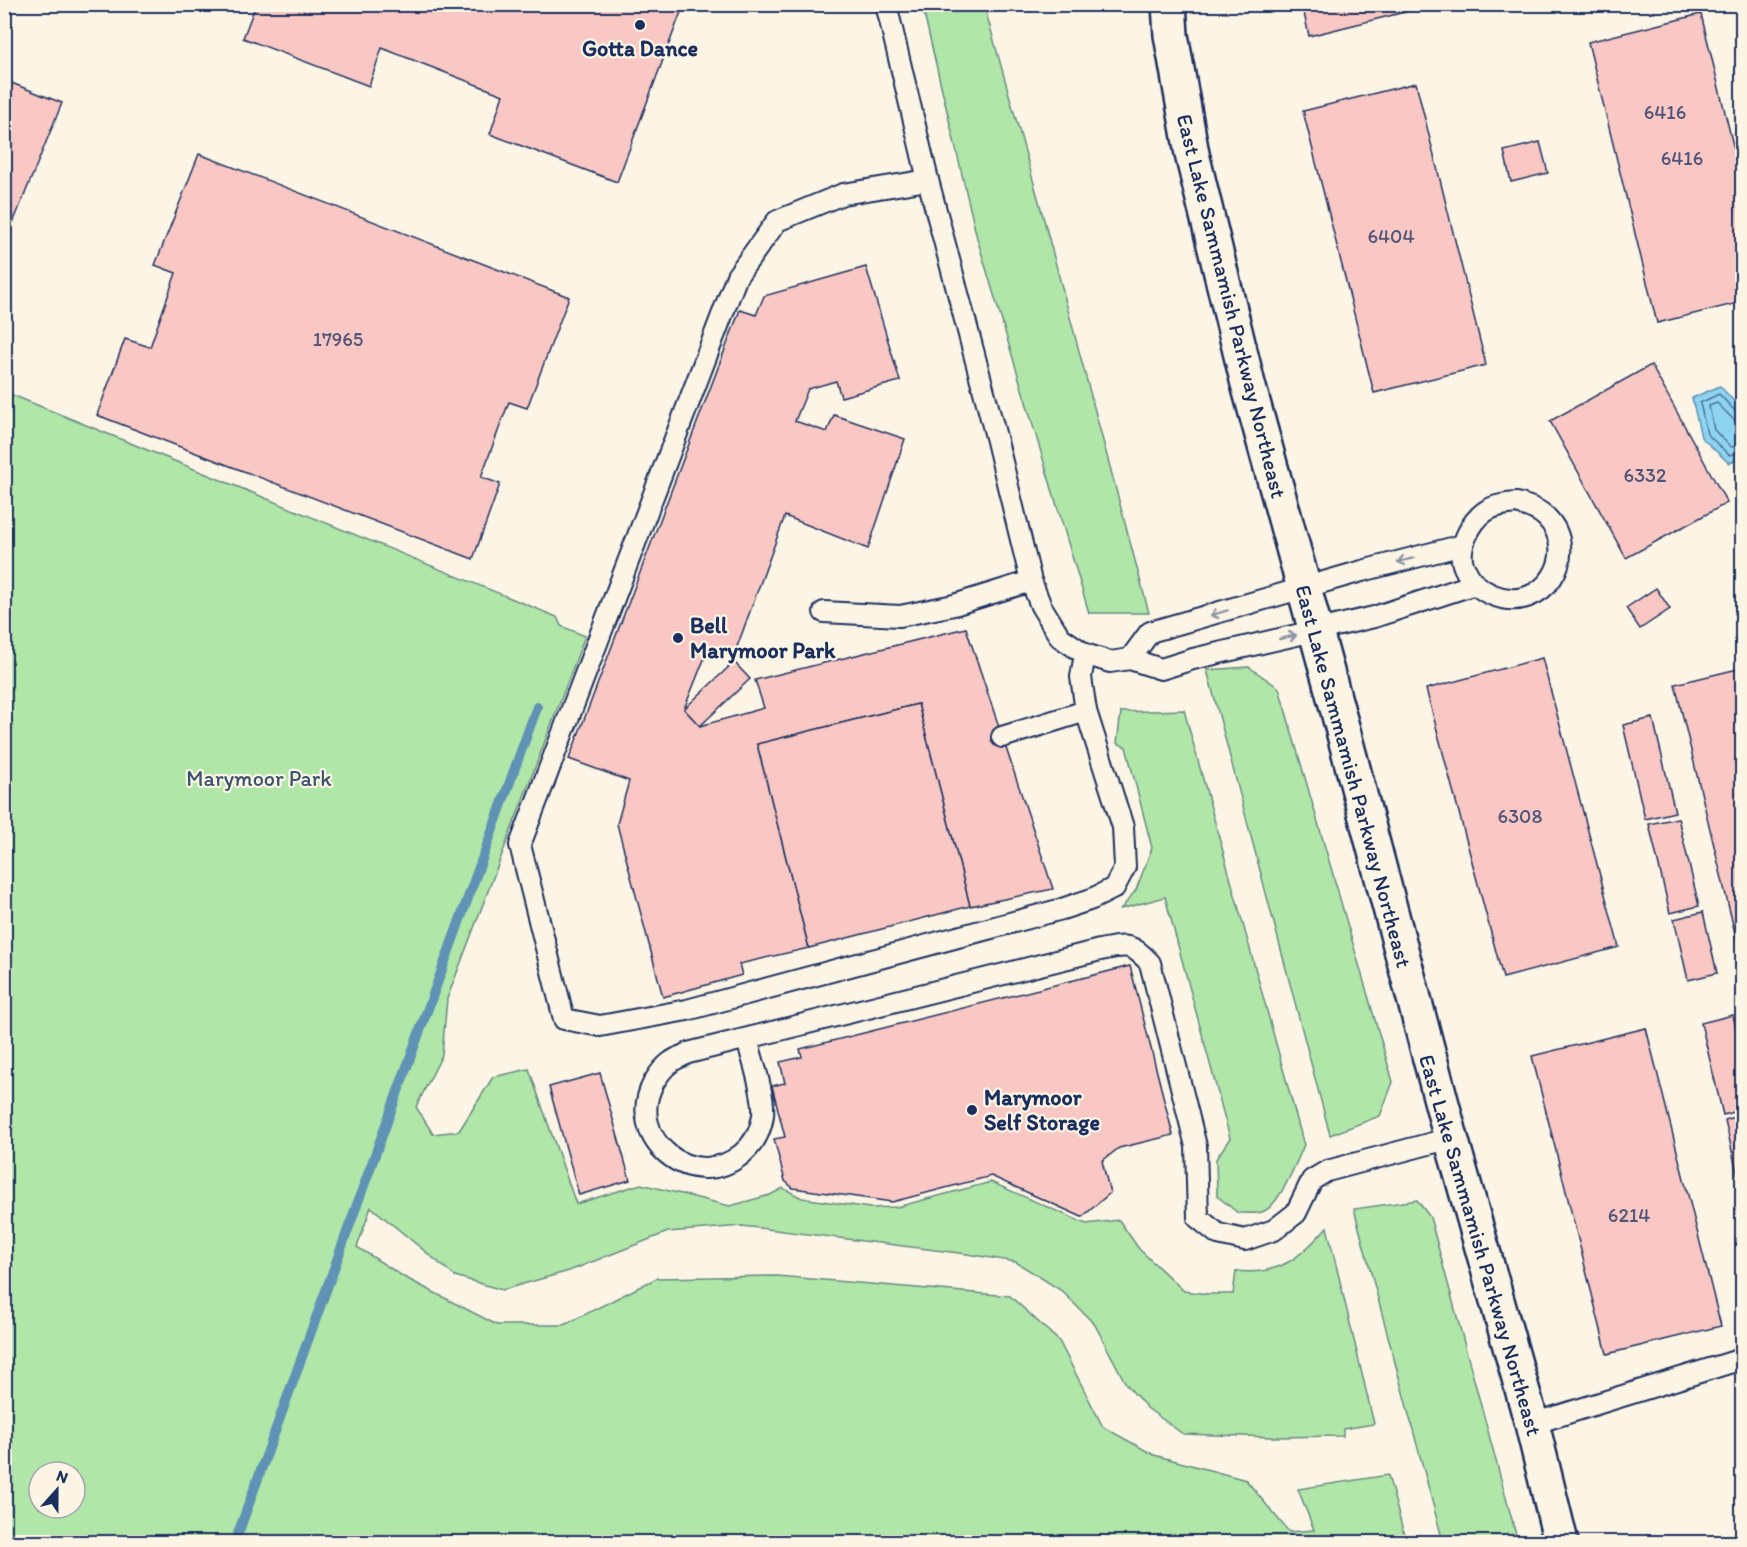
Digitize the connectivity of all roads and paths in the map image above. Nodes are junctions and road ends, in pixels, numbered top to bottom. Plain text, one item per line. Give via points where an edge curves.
1 (886, 4) edge
2 (1169, 4) edge
3 (928, 180) junction
4 (1463, 545) junction
5 (1031, 581) junction
6 (1475, 584) junction
7 (1303, 588) junction
8 (824, 612) dead end
9 (1315, 630) junction
10 (1085, 654) junction
11 (1130, 659) junction
12 (1086, 711) junction
13 (1002, 737) dead end
14 (747, 1039) junction
15 (1451, 1138) junction
16 (1743, 1359) edge
17 (1532, 1424) junction
18 (1561, 1542) edge

1 - 3 lane
2 - 7 main road, East Lake Sammamish Parkway Northeast via 1191,154
3 - 5 lane
3 - 12 lane via 843,194 777,221 737,276 520,845 564,1019 600,1026 687,1010 1062,909 1114,888 1125,867 1123,827
4 - 6 lane via 1462,565
4 - 6 lane via 1475,520 1487,510 1517,503 1545,516 1559,543 1555,573 1533,596 1500,599
4 -> 7 lane
5 - 8 lane via 954,605 900,616
5 - 10 lane via 1060,637
6 - 9 lane via 1374,617
7 - 9 main road, East Lake Sammamish Parkway Northeast
7 -> 11 lane via 1150,632
11 -> 9 lane via 1161,669
9 - 15 main road, East Lake Sammamish Parkway Northeast
10 - 11 lane via 1110,662
10 - 12 lane via 1081,677
12 - 13 lane
14 - 14 lane via 688,1053 658,1074 649,1091 646,1111 650,1131 660,1148 676,1161 695,1168 715,1168 734,1161 750,1148 763,1113
14 - 15 lane via 1125,946 1138,950 1150,963 1196,1146 1198,1218 1218,1234 1245,1240 1274,1230 1296,1213 1312,1180 1327,1171
15 - 17 main road, East Lake Sammamish Parkway Northeast
16 - 17 lane
17 - 18 main road, East Lake Sammamish Parkway Northeast

